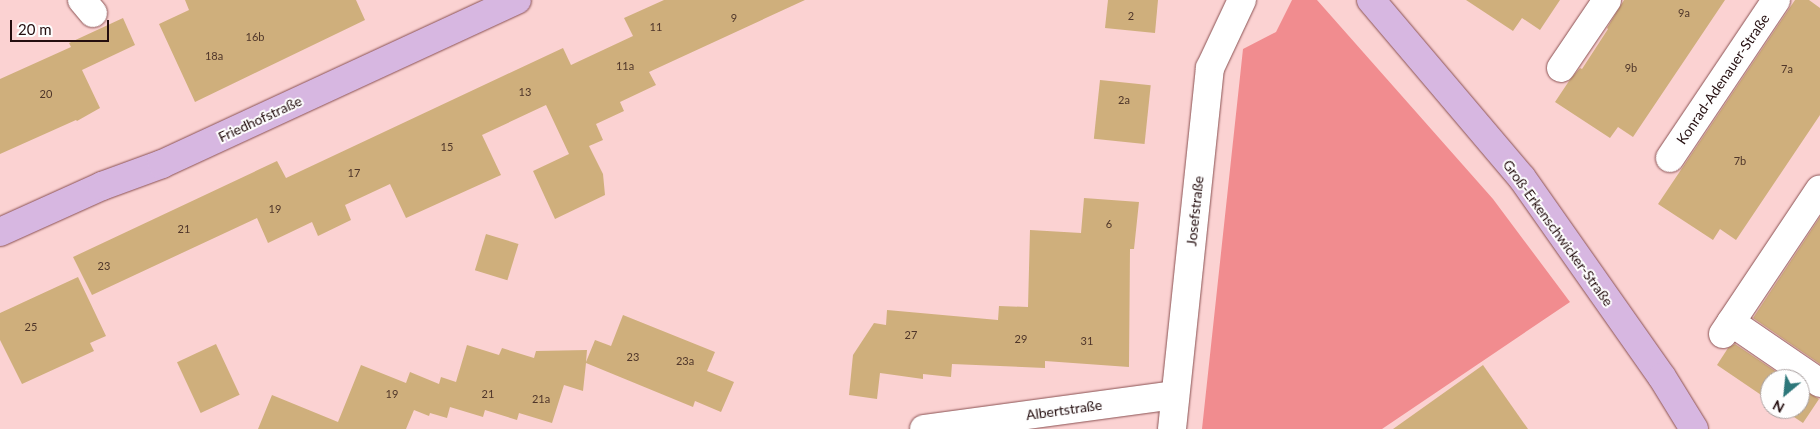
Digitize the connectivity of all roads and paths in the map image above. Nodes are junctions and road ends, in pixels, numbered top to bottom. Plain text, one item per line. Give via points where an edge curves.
1 (517, 0) edge
2 (1242, 0) edge
3 (1371, 0) edge
4 (1607, 0) edge
5 (1776, 0) edge
6 (1561, 68) dead end
7 (1670, 158) dead end
8 (1820, 189) edge
9 (0, 232) edge
10 (1820, 383) edge
11 (1175, 395) junction
12 (924, 429) edge
13 (1172, 429) edge
14 (1694, 429) edge

1 - 9 main road, Friedhofstraße via 162,164 102,186
2 - 11 street, Josefstraße via 1210,68
3 - 14 main road, Groß-Erkenschwicker-Straße via 1522,178 1662,377
4 - 6 street
5 - 7 street, Konrad-Adenauer-Straße
8 - 10 street via 1727,328
11 - 12 street, Albertstraße
11 - 13 street, Josefstraße

